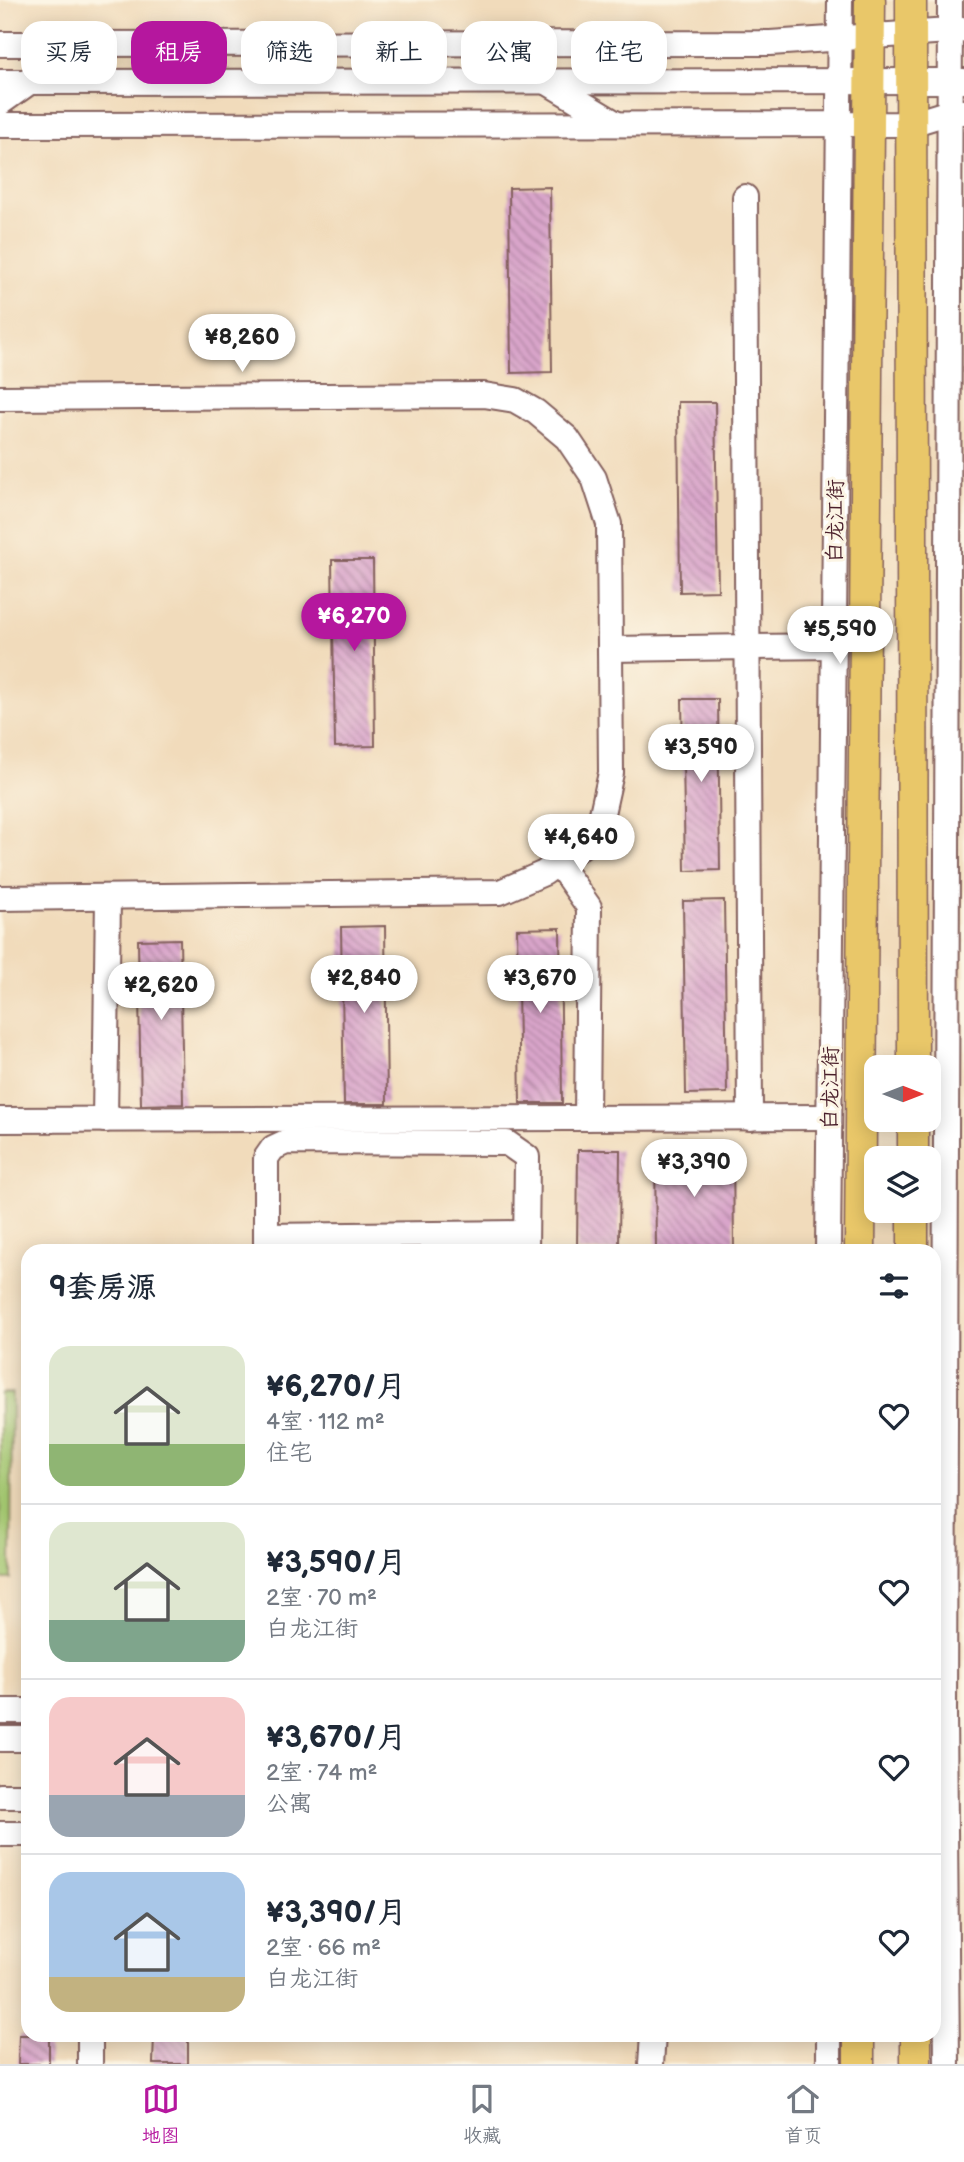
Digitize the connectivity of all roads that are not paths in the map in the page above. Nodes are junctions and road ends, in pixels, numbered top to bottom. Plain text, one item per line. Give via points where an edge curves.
1 (840, 0) edge
2 (870, 0) edge
3 (911, 0) edge
4 (950, 0) edge
5 (957, 30) edge
6 (911, 33) junction
7 (870, 36) junction
8 (840, 38) junction
9 (0, 44) edge
10 (21, 81) edge
11 (117, 81) edge
12 (840, 81) junction
13 (870, 81) junction
14 (911, 81) junction
15 (957, 81) edge
16 (0, 82) edge
17 (461, 82) edge
18 (557, 82) edge
19 (27, 84) edge
20 (550, 84) edge
21 (0, 103) edge
22 (957, 112) edge
23 (617, 124) junction
24 (839, 124) junction
25 (869, 124) junction
26 (911, 124) junction
27 (0, 125) edge
28 (745, 197) dead end
29 (0, 398) edge
30 (834, 646) junction
31 (747, 647) junction
32 (610, 649) junction
33 (558, 863) junction
34 (913, 896) junction
35 (956, 896) edge
36 (108, 897) junction
37 (0, 898) edge
38 (913, 1055) edge
39 (829, 1117) junction
40 (587, 1118) junction
41 (750, 1118) junction
42 (105, 1119) junction
43 (0, 1120) edge
44 (913, 1223) edge
45 (935, 1223) edge
46 (947, 1239) junction
47 (526, 1242) edge
48 (266, 1244) edge
49 (828, 1244) edge
50 (860, 1244) edge
51 (913, 1244) edge
52 (956, 1297) edge
53 (948, 1710) edge
54 (0, 1711) edge
55 (21, 1711) edge
56 (0, 1739) edge
57 (21, 1739) edge
58 (948, 1744) edge
59 (948, 1795) edge
60 (0, 1796) edge
61 (21, 1796) edge
62 (0, 1834) edge
63 (21, 1834) edge
64 (948, 1834) edge
65 (941, 1964) edge
66 (90, 2042) edge
67 (653, 2042) edge
68 (829, 2042) edge
69 (859, 2042) edge
70 (916, 2042) edge
71 (90, 2064) edge
72 (651, 2064) edge
73 (829, 2064) edge
74 (859, 2064) edge
75 (916, 2064) edge
76 (947, 2064) edge

1 - 8 street, 白龙江街
2 - 7 main road, 白龙江街
3 - 6 main road
4 - 5 street
5 - 6 street
5 - 15 street
6 - 7 street
6 - 14 main road
7 - 8 street
7 - 13 main road, 白龙江街
8 - 9 street via 770,43
8 - 12 street, 白龙江街
10 - 16 street
11 - 17 street
12 - 13 street
12 - 18 street
12 - 24 street, 白龙江街
13 - 14 street
13 - 25 main road, 白龙江街
14 - 15 street
14 - 26 main road
15 - 22 street
19 - 21 street
20 - 23 street
22 - 26 street
22 - 35 street
23 - 24 street
23 - 27 street
24 - 25 street
24 - 30 street, 白龙江街
25 - 26 street
25 - 50 main road, 白龙江街
26 - 34 main road
28 - 31 street
29 - 32 street via 484,395 515,400 566,438 594,478 609,524
30 - 31 street
30 - 39 street, 白龙江街
31 - 32 street
31 - 41 street
32 - 33 street via 611,773 601,818 580,847
33 - 36 street via 500,892
33 - 40 street via 589,907
34 - 35 street
34 - 38 main road
35 - 46 street
36 - 37 street
36 - 42 street
39 - 41 street
39 - 49 street, 白龙江街
40 - 41 street
40 - 42 street
42 - 43 street
44 - 51 main road
45 - 46 street
46 - 52 street
47 - 48 street
47 - 48 street via 527,1157 507,1143 286,1142 266,1158
52 - 53 street
53 - 58 street
54 - 55 street
56 - 57 street
58 - 59 street
59 - 64 street
60 - 61 street
62 - 63 street
64 - 65 street
65 - 76 street
66 - 71 street
67 - 72 street
68 - 73 street
69 - 74 main road
70 - 75 main road

